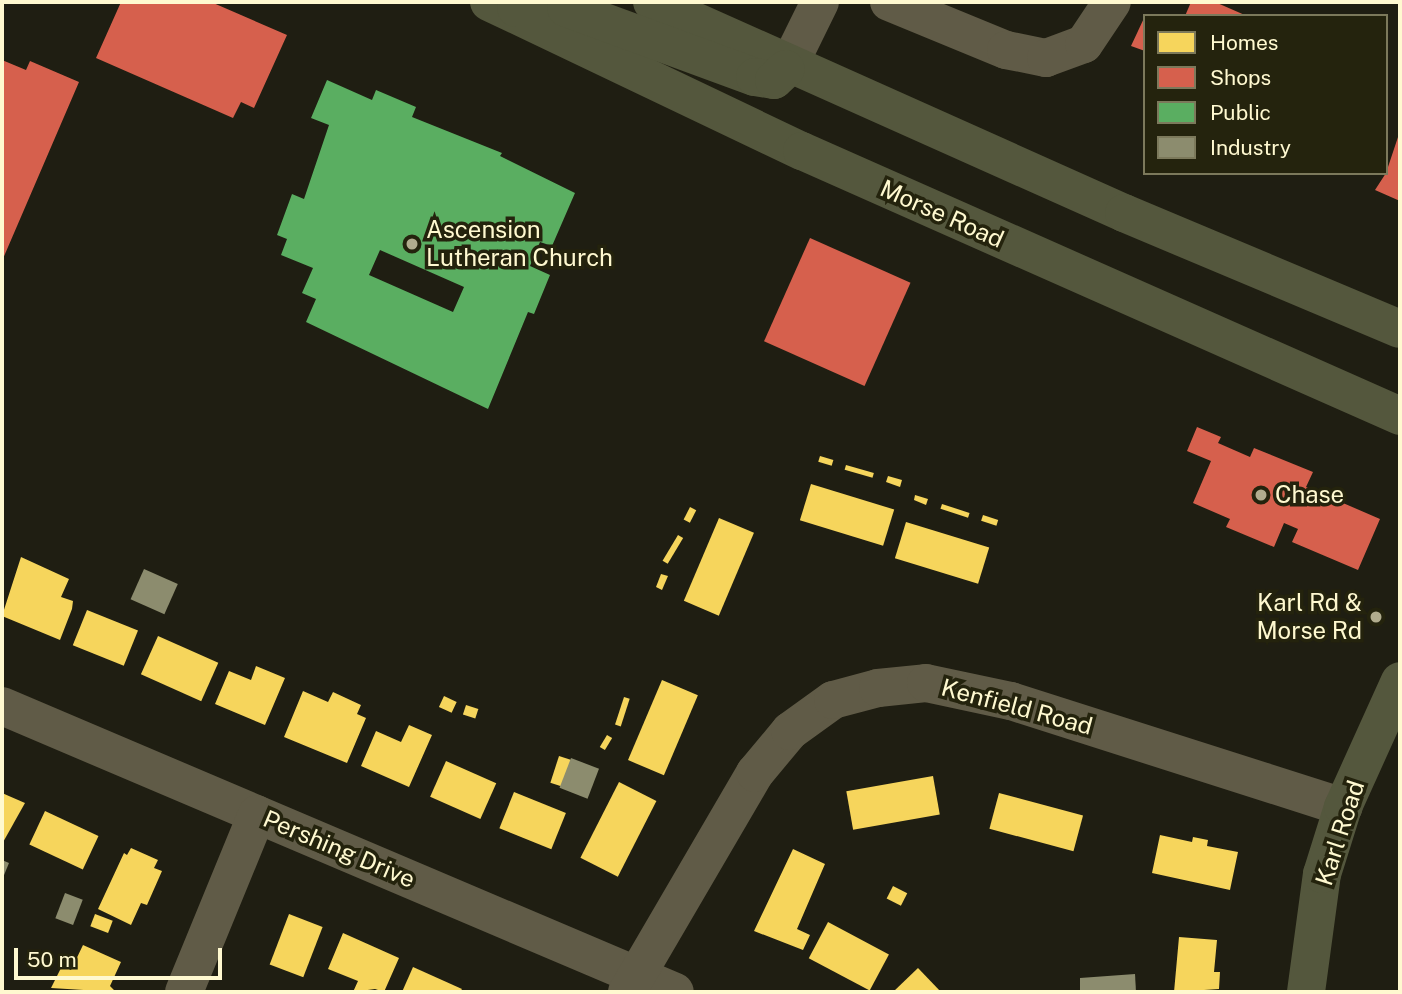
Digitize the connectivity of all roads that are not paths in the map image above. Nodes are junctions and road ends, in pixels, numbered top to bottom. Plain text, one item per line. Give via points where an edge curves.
1 (652, 2) edge
2 (820, 2) edge
3 (889, 2) edge
4 (1112, 2) edge
5 (496, 5) edge
6 (789, 65) junction
7 (1400, 329) edge
8 (1400, 416) edge
9 (1400, 681) edge
10 (2, 706) edge
11 (1343, 807) junction
12 (257, 814) junction
13 (632, 984) edge
14 (184, 992) edge
15 (675, 992) edge
16 (1306, 992) edge

1 - 6 main road
2 - 6 street
3 - 4 street via 1006,50 1046,58 1084,44
5 - 6 main road via 566,8 755,77 774,80
5 - 8 main road, Morse Road via 839,167
6 - 7 main road
9 - 11 main road, Karl Road
10 - 12 street, Pershing Drive
11 - 13 street, Kenfield Road via 1002,698 926,683 878,688 833,700 790,732 755,774
11 - 16 main road, Karl Road via 1322,874
12 - 13 street, Pershing Drive
12 - 14 street
13 - 15 street, Pershing Drive

